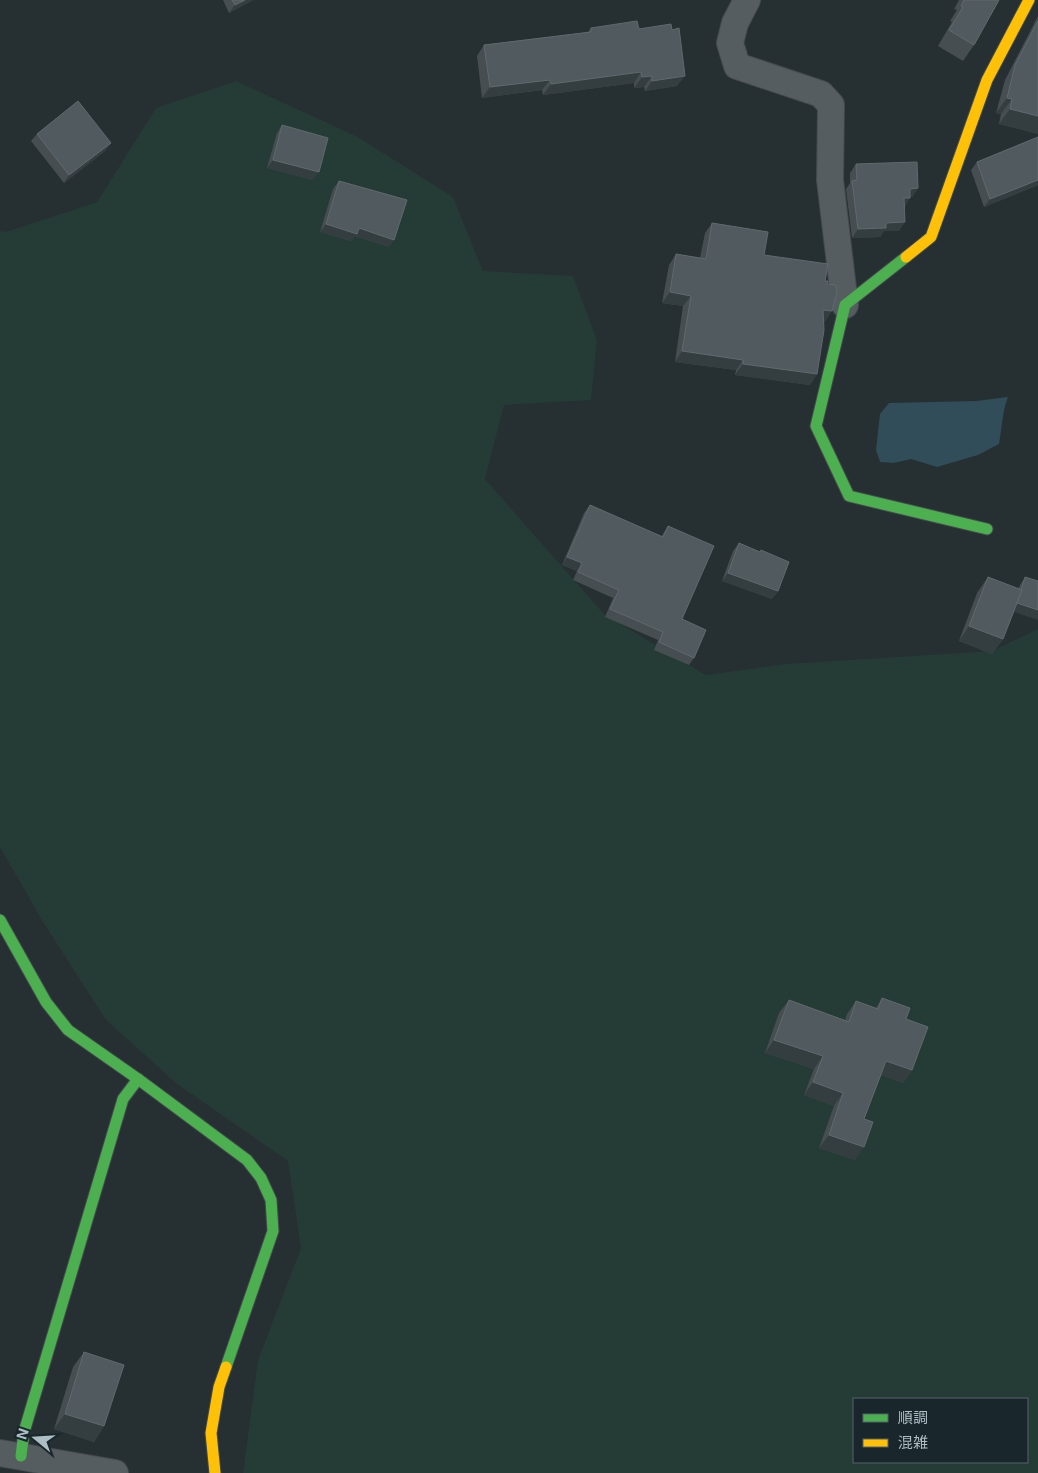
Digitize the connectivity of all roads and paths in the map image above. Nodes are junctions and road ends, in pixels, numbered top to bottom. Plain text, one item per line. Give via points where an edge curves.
1 (747, 0) edge
2 (1029, 0) edge
3 (845, 305) junction
4 (988, 529) dead end
5 (3, 932) edge
6 (138, 1079) junction
7 (10, 1455) edge
8 (116, 1473) edge
9 (215, 1473) edge

1 - 3 street via 735,23 730,43 738,66 820,94 831,105 830,180
2 - 3 street via 987,80 931,237
3 - 4 street via 816,426 849,496
5 - 6 street via 46,1002 68,1030
6 - 7 street via 123,1099 24,1432
6 - 9 street via 247,1160 261,1178 271,1200 273,1231 219,1388 211,1432
7 - 8 street

